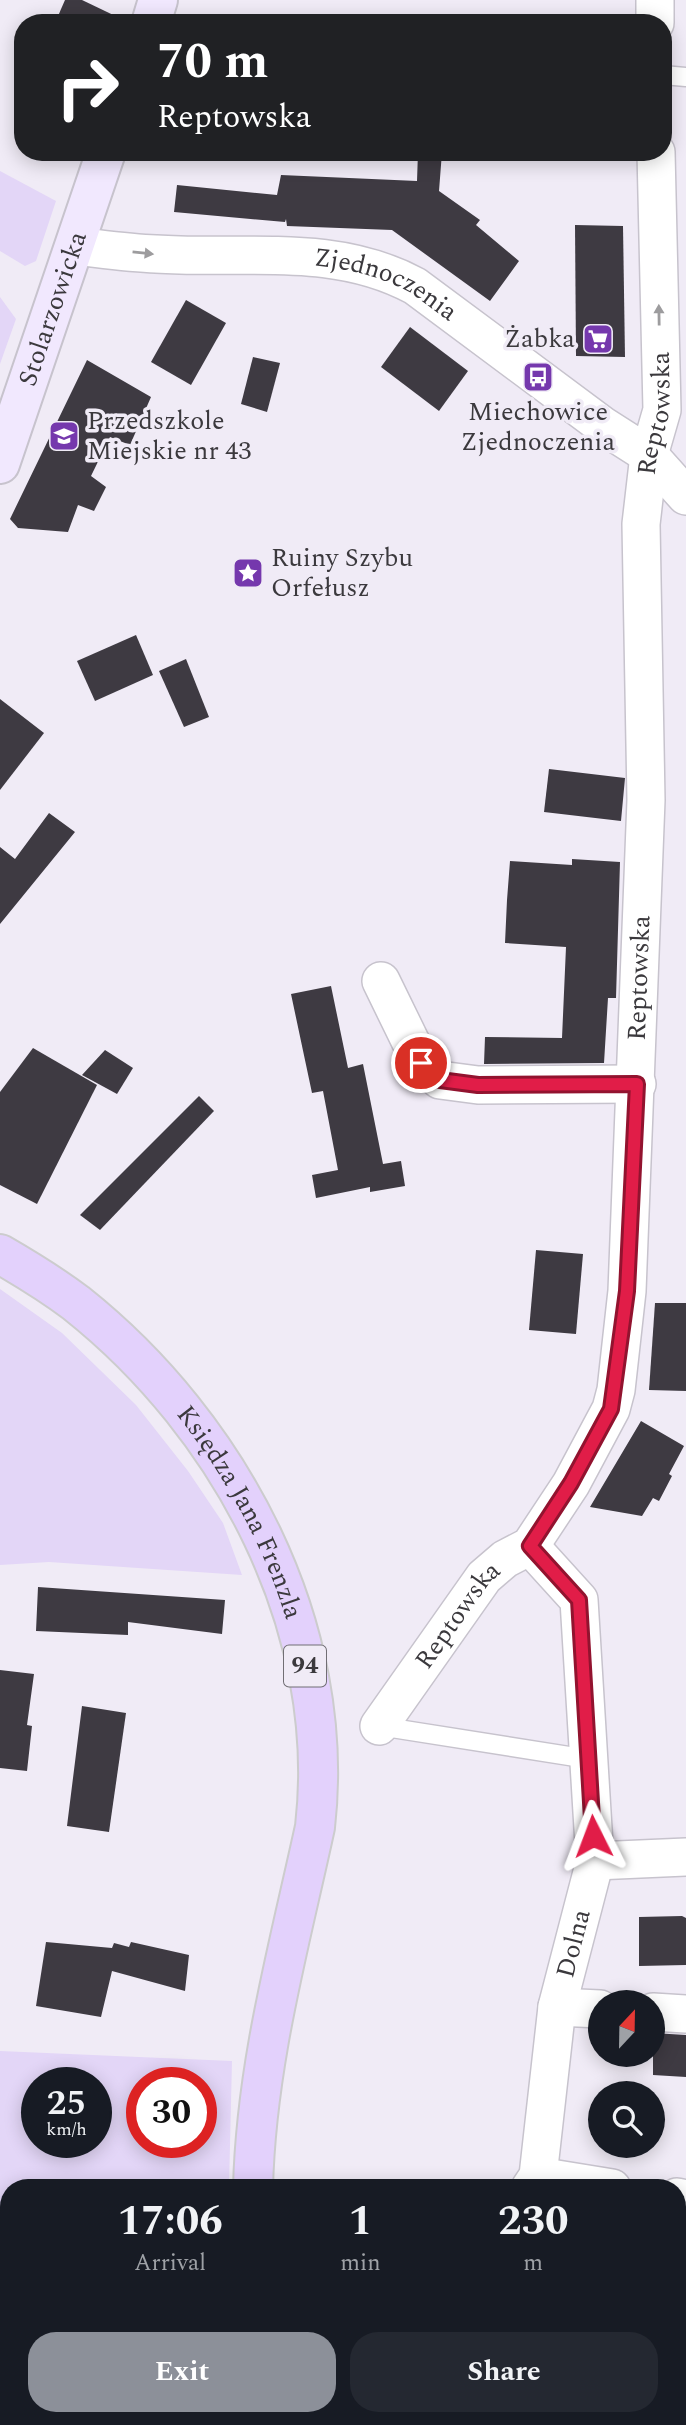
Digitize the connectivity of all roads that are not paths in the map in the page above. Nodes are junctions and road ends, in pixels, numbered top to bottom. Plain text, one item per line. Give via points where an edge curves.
1 (103, 161) edge
2 (656, 161) edge
3 (75, 246) junction
4 (686, 443) edge
5 (649, 455) junction
6 (0, 461) edge
7 (686, 496) edge
8 (381, 981) dead end
9 (637, 1084) junction
10 (0, 1254) edge
11 (530, 1546) junction
12 (379, 1726) joint
13 (589, 1759) junction
14 (686, 1857) edge
15 (595, 1861) junction
16 (557, 2007) junction
17 (588, 2008) edge
18 (665, 2013) edge
19 (686, 2014) edge
20 (254, 2179) edge
21 (534, 2179) edge

1 - 3 street, Stolarzowicka
5 -> 2 street, Reptowska via 662,410
3 -> 5 street, Zjednoczenia via 156,254 310,257 385,270 424,293
3 - 6 street, Stolarzowicka
4 - 5 street
5 - 7 street, Zjednoczenia
5 - 9 street, Reptowska via 641,524 646,800
8 - 9 street via 421,1063 440,1080 478,1085
9 - 11 street, Reptowska via 627,1291 611,1409
10 - 20 main road, Księdza Jana Frenzla / 94 via 76,1303 160,1382 194,1424 256,1521 296,1630 316,1718 318,1792 315,1827 265,2056
11 - 12 street, Reptowska via 484,1577
11 - 13 street, Dolna via 579,1600
12 - 13 lane
13 - 15 street, Dolna
14 - 15 street
15 - 16 street, Dolna
16 - 17 street
16 - 21 street, Dolna
18 - 19 street

